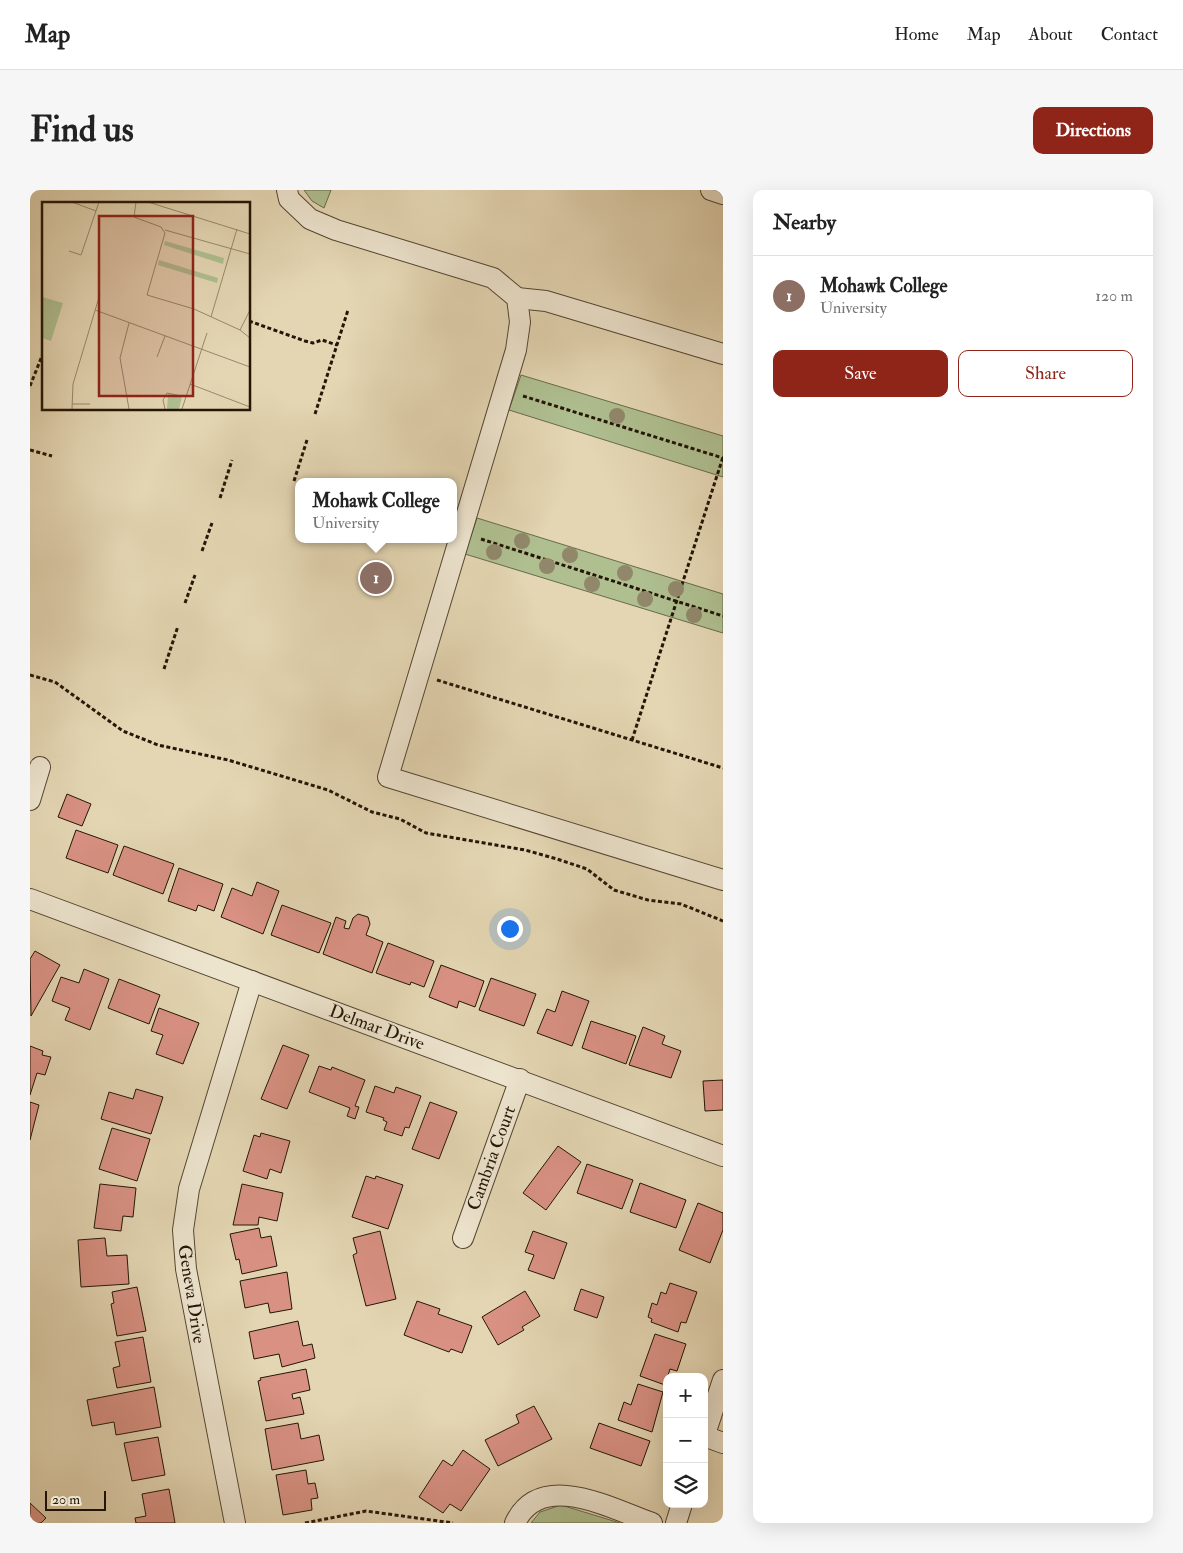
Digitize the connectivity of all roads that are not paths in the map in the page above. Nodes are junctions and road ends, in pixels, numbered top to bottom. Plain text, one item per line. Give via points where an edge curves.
1 (286, 190) edge
2 (711, 190) edge
3 (723, 194) edge
4 (516, 298) junction
5 (723, 354) edge
6 (40, 767) dead end
7 (30, 800) edge
8 (723, 880) edge
9 (30, 899) edge
10 (252, 981) junction
11 (520, 1080) junction
12 (723, 1156) edge
13 (463, 1238) dead end
14 (723, 1380) edge
15 (708, 1425) edge
16 (708, 1438) edge
17 (723, 1443) edge
18 (681, 1508) edge
19 (234, 1523) edge
20 (515, 1523) edge
21 (652, 1523) edge
22 (676, 1523) edge

1 - 4 street via 289,199 310,219 493,278
2 - 3 street
4 - 5 street via 546,301
4 - 8 street via 520,322 516,350 388,777
6 - 7 street
9 - 10 street, Delmar Drive
10 - 11 street, Delmar Drive
10 - 19 street, Geneva Drive via 193,1173 183,1230 186,1269
11 - 12 street, Delmar Drive
11 - 13 street, Cambria Court
14 - 15 street
16 - 17 street
18 - 22 street
20 - 21 street via 518,1515 535,1500 552,1494 571,1495

